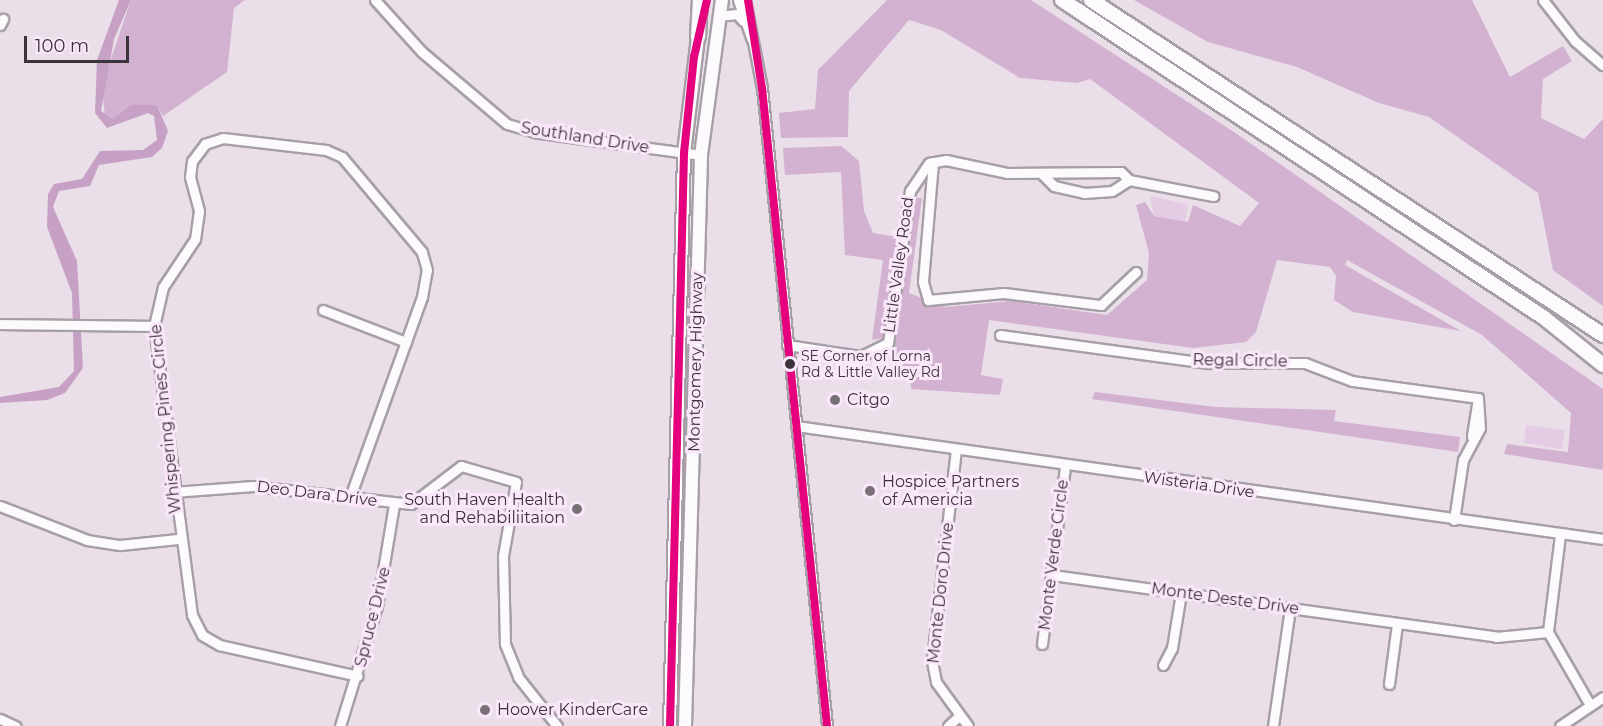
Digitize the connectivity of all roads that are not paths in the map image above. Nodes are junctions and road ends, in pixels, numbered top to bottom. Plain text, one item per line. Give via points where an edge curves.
1 (375, 0) edge
2 (700, 0) edge
3 (707, 0) edge
4 (722, 0) edge
5 (738, 0) edge
6 (1062, 0) edge
7 (1091, 0) edge
8 (1108, 0) edge
9 (1543, 0) edge
10 (747, 2) edge
11 (718, 16) junction
12 (744, 22) junction
13 (698, 37) junction
14 (754, 44) junction
15 (1178, 57) junction
16 (1603, 65) edge
17 (684, 153) junction
18 (701, 155) junction
19 (933, 162) junction
20 (1041, 173) junction
21 (1129, 180) junction
22 (1213, 196) dead end
23 (1136, 272) dead end
24 (323, 310) dead end
25 (0, 324) edge
26 (154, 326) junction
27 (1603, 334) edge
28 (1000, 335) dead end
29 (406, 342) junction
30 (788, 345) junction
31 (1603, 365) edge
32 (796, 426) junction
33 (956, 449) junction
34 (1065, 466) junction
35 (173, 492) junction
36 (350, 497) junction
37 (394, 504) junction
38 (0, 506) edge
39 (1454, 520) junction
40 (1560, 535) junction
41 (178, 539) junction
42 (1603, 539) edge
43 (1052, 574) junction
44 (1181, 593) junction
45 (1290, 608) junction
46 (1397, 624) junction
47 (1548, 632) junction
48 (1042, 645) dead end
49 (1163, 665) dead end
50 (358, 676) junction
51 (1389, 684) dead end
52 (1603, 697) edge
53 (1590, 705) junction
54 (959, 716) junction
55 (0, 719) edge
56 (15, 726) edge
57 (340, 726) edge
58 (556, 726) edge
59 (670, 726) edge
60 (685, 726) edge
61 (826, 726) edge
62 (948, 726) edge
63 (968, 726) edge
64 (1273, 726) edge
65 (1560, 726) edge

1 - 17 street, Southland Drive via 441,69 507,124 539,133
2 - 13 highway
3 - 13 main road, Montgomery Highway
4 - 11 main road, Montgomery Highway
5 - 12 street
6 - 31 highway via 1543,317
7 - 15 highway
8 - 15 highway
9 - 16 street via 1575,41
10 - 14 street
11 - 12 street via 737,14
11 - 18 main road, Montgomery Highway
12 - 14 street
13 - 17 main road, Montgomery Highway
14 - 30 street
15 - 27 highway
17 - 18 street, Southland Drive
17 - 59 main road, Montgomery Highway
18 - 60 main road, Montgomery Highway
19 - 20 street
19 - 23 street via 923,282 928,300 1004,293 1101,305
19 - 30 street, Little Valley Road via 910,191 888,344 861,356
20 - 21 street via 1121,172
20 - 21 street via 1054,186 1084,192 1112,191
21 - 22 street
24 - 29 street
25 - 26 street via 69,328
26 - 29 street, Whispering Pines Circle via 164,287 195,238 199,211 192,161 205,144 223,138 326,150 354,167 422,252 428,270
26 - 35 street, Whispering Pines Circle
28 - 39 street, Regal Circle via 1208,363 1305,363 1352,381 1478,398 1480,428 1472,437
29 - 36 street, Whispering Pines Circle
30 - 32 street
32 - 33 street, Wisteria Drive
32 - 61 street
33 - 34 street, Wisteria Drive
33 - 54 street, Monte Doro Drive via 932,661 936,682
34 - 39 street, Wisteria Drive
34 - 43 street, Monte Verde Circle
35 - 36 street, Deo Dara Drive via 253,486
35 - 41 street, Whispering Pines Circle
36 - 37 street, Deo Dara Drive
37 - 50 street, Spruce Drive via 378,606
37 - 58 street, Deo Dara Drive via 425,498 461,466 516,482 504,547 505,644 518,676
38 - 41 street via 87,540 120,545
39 - 40 street, Wisteria Drive
40 - 42 street, Wisteria Drive
40 - 47 street
41 - 50 street, Whispering Pines Circle via 192,615 206,639
43 - 44 street, Monte Deste Drive
43 - 48 street, Monte Verde Circle
44 - 45 street, Monte Deste Drive
44 - 49 street via 1172,648
45 - 46 street, Monte Deste Drive
45 - 64 street
46 - 47 street, Monte Deste Drive via 1496,637
46 - 51 street
47 - 53 street
50 - 57 street, Spruce Drive
52 - 53 street
53 - 65 street
54 - 62 street
54 - 63 street, Monte Doro Drive
55 - 56 street

